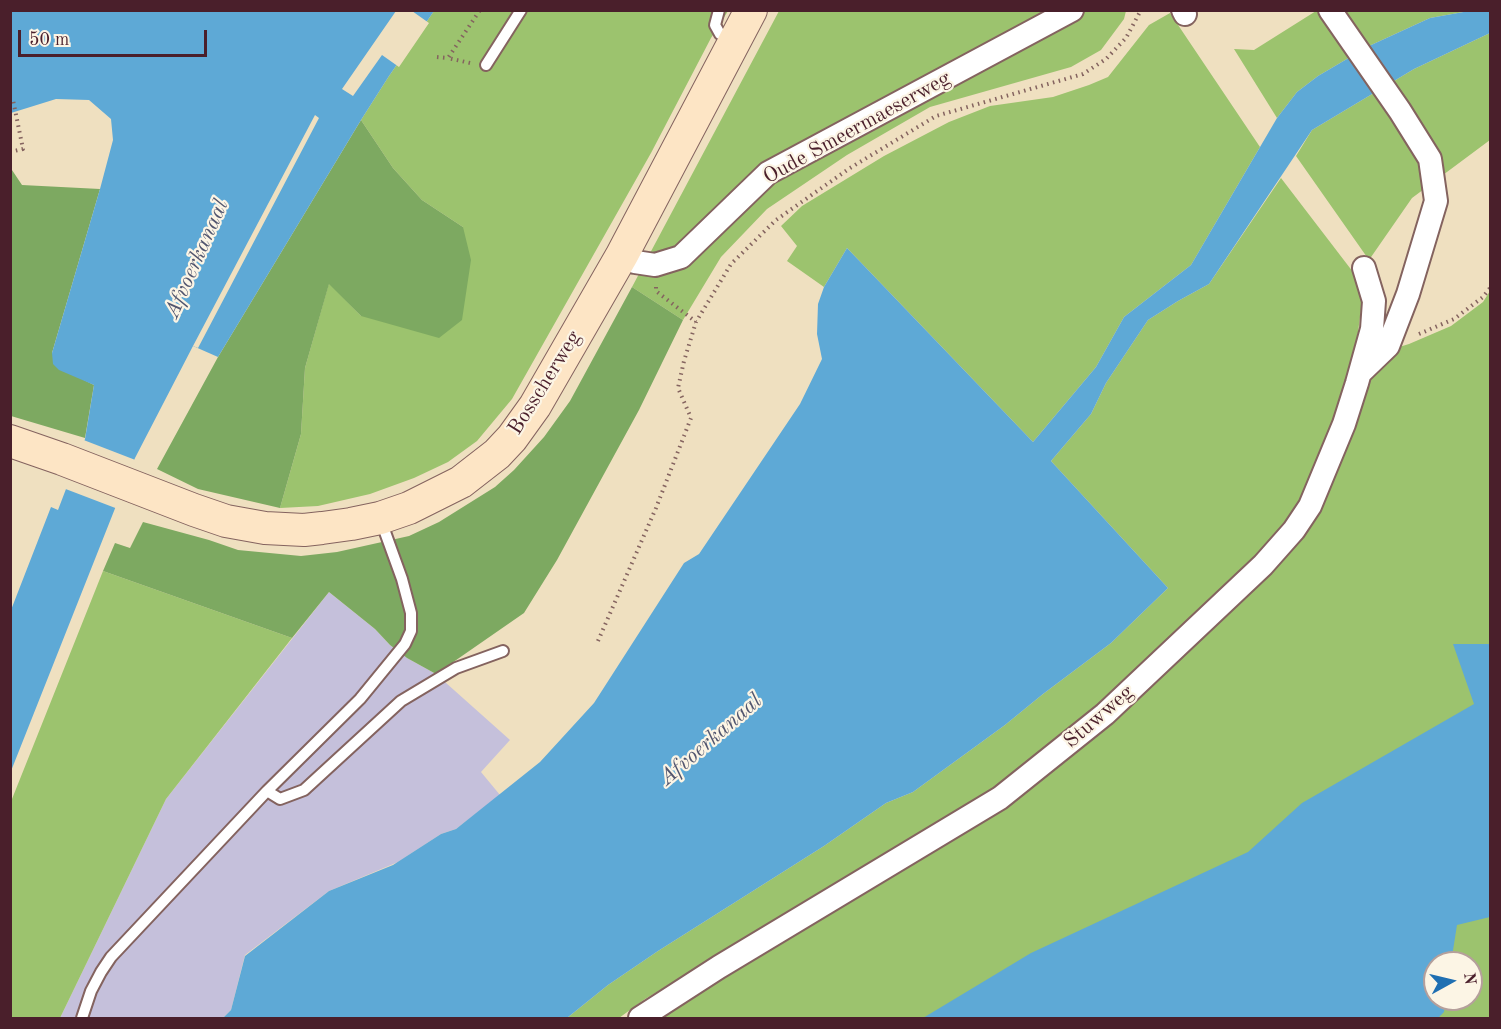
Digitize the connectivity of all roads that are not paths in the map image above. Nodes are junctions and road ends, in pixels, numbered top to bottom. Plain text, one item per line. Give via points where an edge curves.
1 (521, 10) edge
2 (719, 10) edge
3 (751, 10) edge
4 (1072, 10) edge
5 (1337, 19) edge
6 (733, 43) junction
7 (486, 65) road end
8 (622, 255) junction
9 (1364, 268) dead end
10 (1359, 374) junction
11 (10, 441) edge
12 (380, 518) junction
13 (503, 651) dead end
14 (267, 791) junction
15 (82, 1018) edge
16 (640, 1018) edge

1 - 7 lane
2 - 6 lane via 715,25
3 - 6 street, Bosscherweg
4 - 8 street, Oude Smeermaeserweg via 768,173 681,257 655,265
5 - 10 street via 1430,159 1436,201 1388,346
6 - 8 street, Bosscherweg
8 - 12 street, Bosscherweg via 535,406 512,438 461,482
9 - 10 street, Stuwweg via 1374,301 1372,329
10 - 16 street, Stuwweg via 1344,424 1310,506 1294,530 1263,565 1105,714 1000,798
11 - 12 street, Bosscherweg via 226,521 265,528 313,529
12 - 14 lane via 402,579 411,613 411,631 360,699
13 - 14 lane via 456,668 401,701 304,790 280,798
14 - 15 lane via 111,957 91,991

